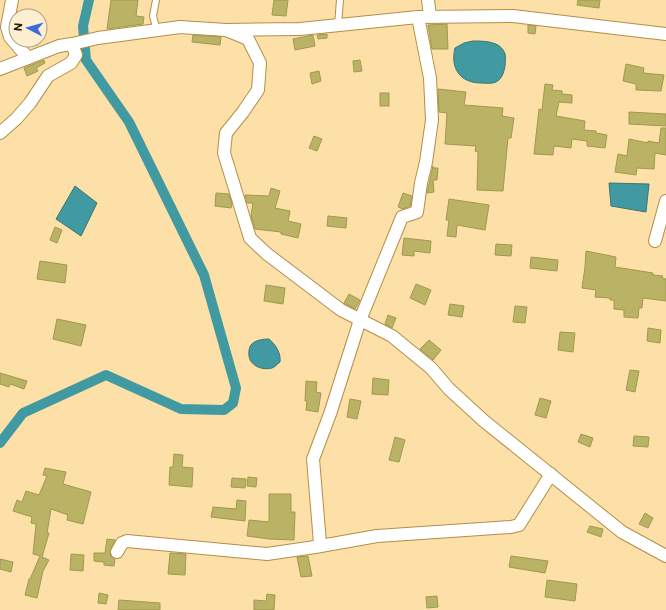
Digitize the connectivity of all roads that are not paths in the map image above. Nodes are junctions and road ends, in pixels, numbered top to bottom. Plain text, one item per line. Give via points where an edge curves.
1 (12, 0) edge
2 (156, 0) edge
3 (340, 0) edge
4 (428, 0) edge
5 (424, 16) junction
6 (338, 25) junction
7 (226, 30) junction
8 (157, 31) junction
9 (666, 34) edge
10 (72, 44) junction
11 (28, 58) junction
12 (0, 69) edge
13 (0, 133) edge
14 (666, 200) edge
15 (655, 241) dead end
16 (360, 320) junction
17 (551, 474) junction
18 (316, 547) junction
19 (117, 552) dead end
20 (666, 556) edge

1 - 11 street via 7,27 10,37
2 - 8 lane via 153,16
3 - 6 lane
4 - 5 street
5 - 6 street
5 - 9 street via 513,16
5 - 16 street via 432,120 417,212 402,217
6 - 7 street via 300,29
7 - 8 street via 180,27
7 - 16 street via 248,39 260,63 258,90 226,134 224,153 250,238 341,310
8 - 10 street via 98,38
10 - 11 street via 59,46
10 - 13 street via 76,55 71,63 48,76 30,103
11 - 12 street
14 - 15 street
16 - 17 street via 392,336 431,368 484,422
16 - 18 street via 313,459 320,543
17 - 18 street via 519,525 377,536
17 - 20 street via 622,532
18 - 19 street via 267,554 127,541 122,543

